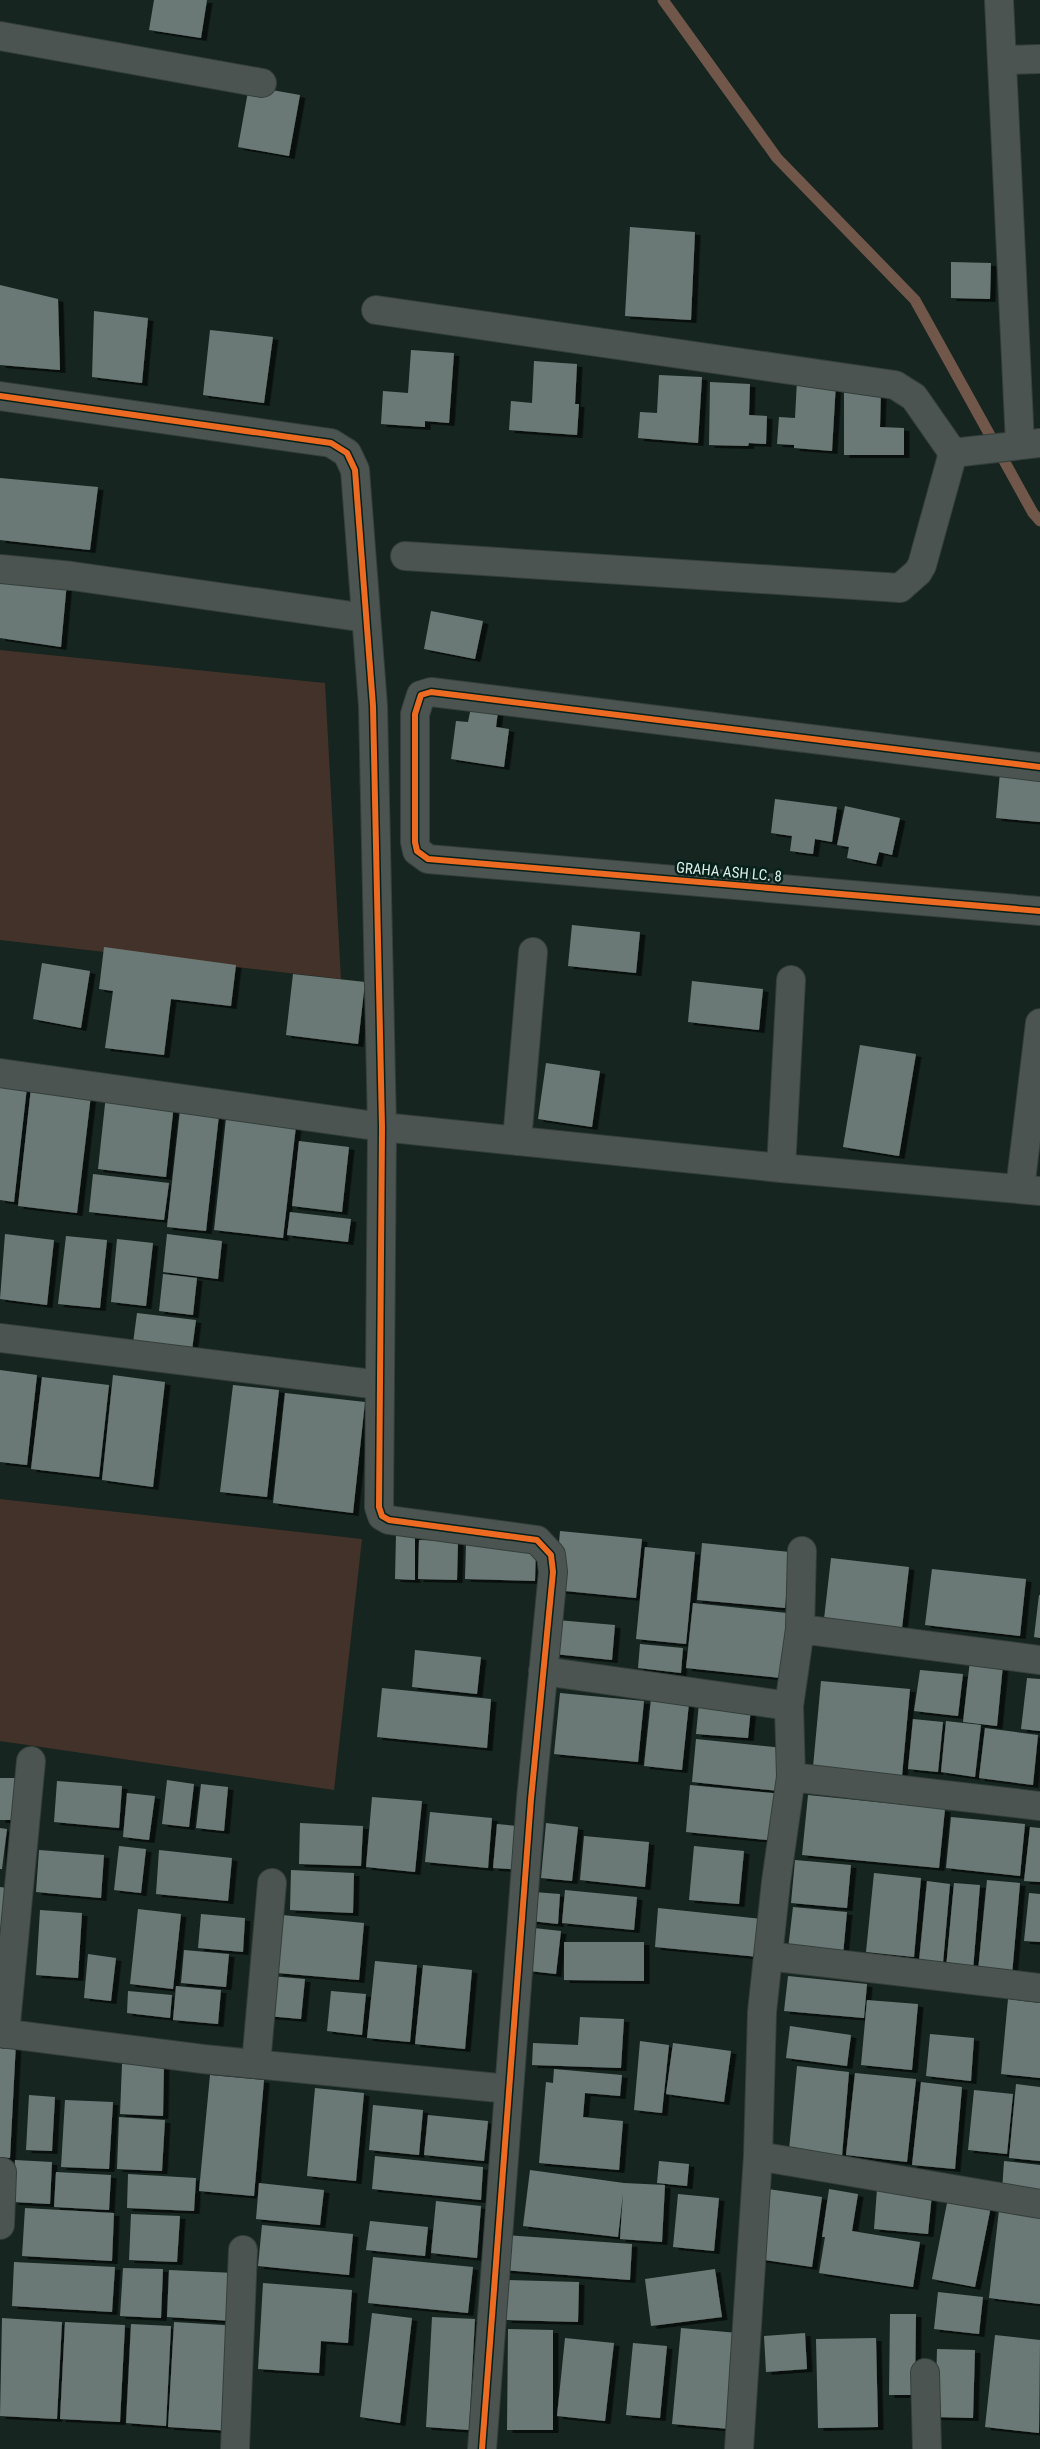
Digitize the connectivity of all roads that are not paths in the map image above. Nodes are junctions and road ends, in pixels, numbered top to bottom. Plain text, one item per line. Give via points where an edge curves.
1 (999, 0) edge
2 (0, 36) edge
3 (1040, 59) edge
4 (1003, 60) junction
5 (262, 83) dead end
6 (376, 310) dead end
7 (0, 396) edge
8 (1025, 444) edge
9 (966, 451) junction
10 (405, 556) dead end
11 (0, 569) edge
12 (366, 618) junction
13 (1040, 766) edge
14 (1040, 911) edge
15 (533, 952) dead end
16 (791, 980) dead end
17 (1040, 1023) edge
18 (0, 1073) edge
19 (382, 1126) junction
20 (517, 1141) junction
21 (781, 1168) junction
22 (1030, 1190) edge
23 (0, 1338) edge
24 (380, 1385) junction
25 (802, 1551) dead end
26 (800, 1629) junction
27 (1040, 1660) edge
28 (543, 1671) junction
29 (788, 1706) junction
30 (31, 1761) dead end
31 (791, 1777) junction
32 (1040, 1806) edge
33 (272, 1883) dead end
34 (768, 1956) junction
35 (1040, 1988) edge
36 (3, 2034) edge
37 (256, 2064) junction
38 (509, 2089) junction
39 (758, 2156) junction
40 (2, 2172) dead end
41 (1040, 2204) edge
42 (0, 2225) edge
43 (244, 2250) dead end
44 (925, 2373) dead end
45 (235, 2449) edge
46 (482, 2449) edge
47 (739, 2449) edge
48 (927, 2449) edge

1 - 4 street
2 - 5 street
3 - 4 street
4 - 8 street
6 - 9 street via 895,385 914,396
7 - 12 street via 331,442 347,453 355,470
8 - 9 street
9 - 10 street via 922,565 900,588
11 - 12 street via 72,576
12 - 19 street via 373,706
13 - 14 street, GRAHA ASH LC. 8 via 431,692 421,696 415,714 415,842 418,851 428,859
15 - 20 street
16 - 21 street
17 - 22 street
18 - 19 street
19 - 20 street
19 - 24 street
20 - 21 street
21 - 22 street
23 - 24 street
24 - 28 street via 379,1508 382,1516 389,1520 537,1540 551,1555 553,1572
25 - 26 street
26 - 27 street
26 - 29 street
28 - 29 street
28 - 38 street
29 - 31 street
30 - 36 street
31 - 32 street
31 - 34 street
33 - 37 street
34 - 35 street
34 - 39 street via 762,2012
36 - 37 street
37 - 38 street
38 - 46 street
39 - 41 street
39 - 47 street
40 - 42 street
43 - 45 street
44 - 48 street

